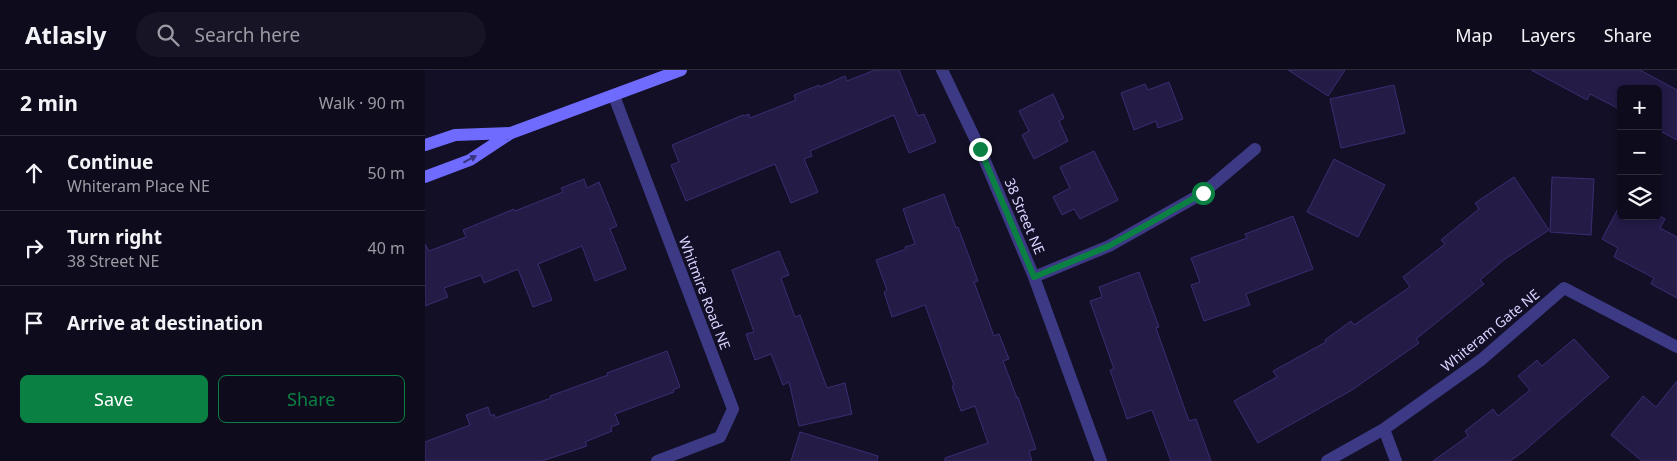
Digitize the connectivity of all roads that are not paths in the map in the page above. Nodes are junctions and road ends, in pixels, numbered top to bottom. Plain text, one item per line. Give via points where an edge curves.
1 (681, 70) edge
2 (942, 70) edge
3 (614, 96) junction
4 (511, 133) junction
5 (425, 145) edge
6 (1255, 149) dead end
7 (425, 177) edge
8 (1034, 277) junction
9 (1677, 347) edge
10 (1384, 430) junction
11 (657, 461) edge
12 (1101, 461) edge
13 (1327, 461) edge
14 (1396, 461) edge

1 - 3 street
2 - 8 street, 38 Street NE via 980,149
3 - 4 street
3 - 11 street, Whitmire Road NE via 733,409 720,437
4 - 5 street via 455,135
7 -> 4 street via 469,160
6 - 8 street via 1203,193 1109,246
8 - 12 street, 38 Street NE
9 - 10 street, Whiteram Gate NE via 1564,288 1481,360
10 - 13 street, Whiteram Gate NE
10 - 14 street

